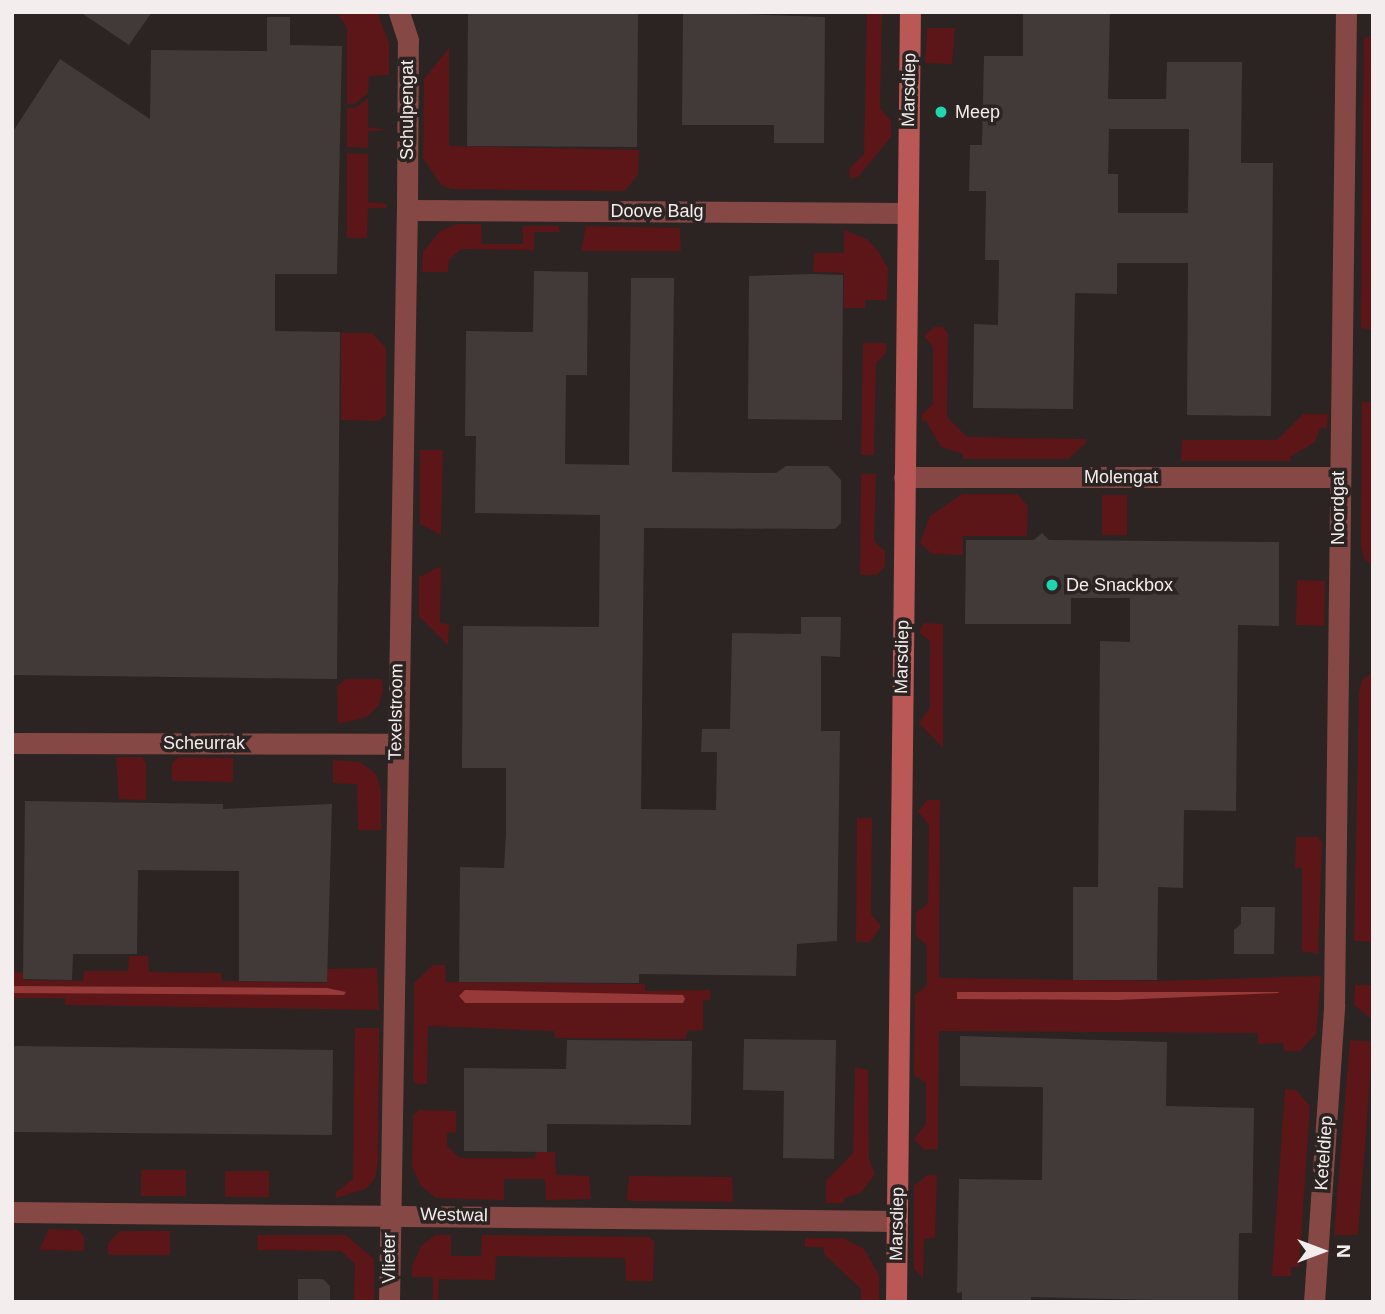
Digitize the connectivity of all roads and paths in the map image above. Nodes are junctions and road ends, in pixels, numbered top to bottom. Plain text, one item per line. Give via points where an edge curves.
1 (398, 12) edge
2 (910, 12) edge
3 (1346, 12) edge
4 (407, 210) junction
5 (907, 213) junction
6 (904, 477) junction
7 (1338, 477) junction
8 (12, 743) edge
9 (395, 744) junction
10 (1334, 1004) joint
11 (12, 1212) edge
12 (389, 1214) junction
13 (897, 1221) junction
14 (389, 1302) edge
15 (896, 1302) edge
16 (1314, 1302) edge

1 - 4 street, Schulpengat via 408,40
2 - 5 street, Marsdiep
3 - 7 street, Noordgat
4 - 5 street, Doove Balg
4 - 9 street, Texelstroom
5 - 6 street, Marsdiep
6 - 7 street, Molengat
6 - 13 street, Marsdiep
7 - 10 street, Noordgat
8 - 9 street, Scheurrak
9 - 12 street, Texelstroom
10 - 16 street, Keteldiep
11 - 12 street, Westwal
12 - 13 street, Westwal
12 - 14 street, Vlieter
13 - 15 street, Marsdiep

